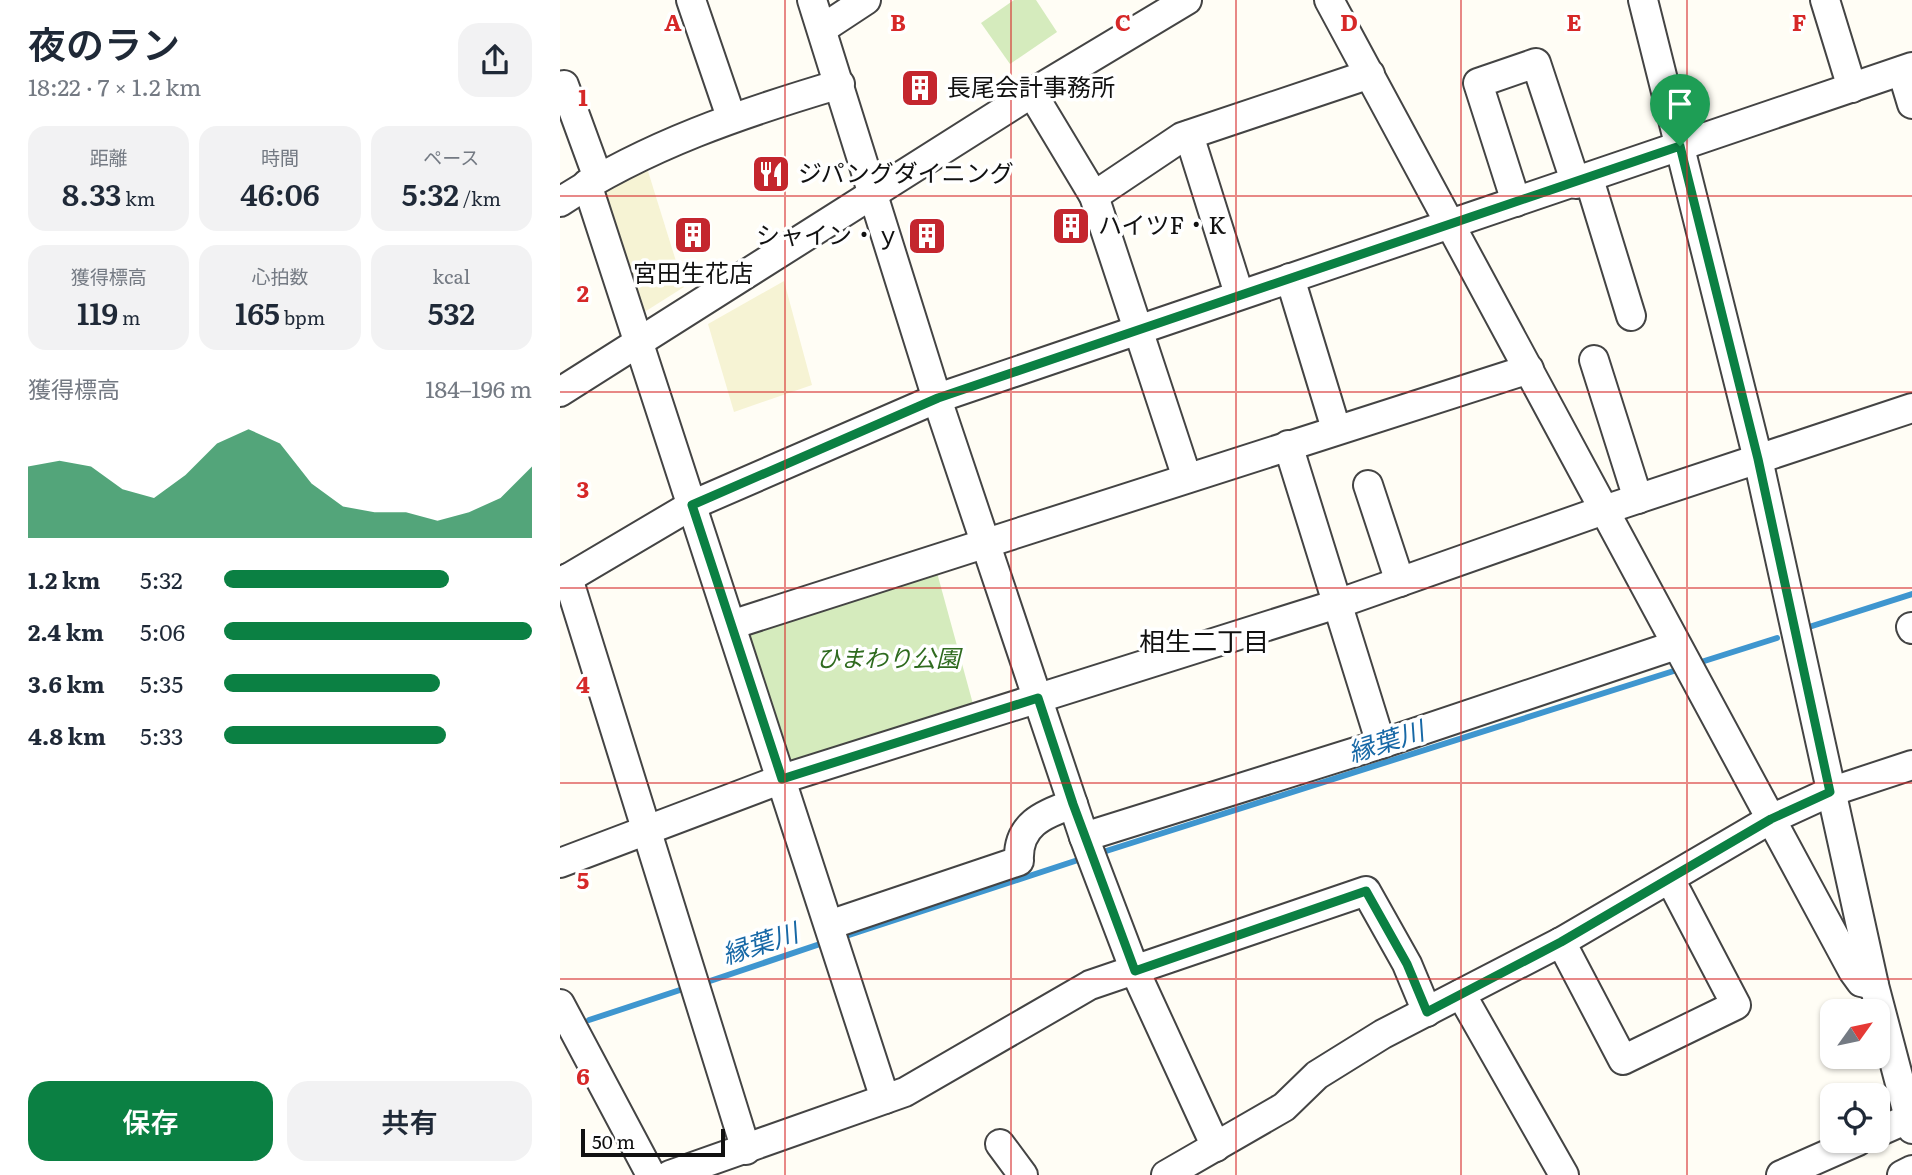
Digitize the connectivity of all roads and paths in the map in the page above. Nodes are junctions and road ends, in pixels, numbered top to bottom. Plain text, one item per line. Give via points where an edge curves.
1 (691, 0) edge
2 (812, 0) edge
3 (866, 0) edge
4 (1187, 0) edge
5 (1329, 0) edge
6 (1643, 0) edge
7 (1825, 0) edge
8 (822, 29) junction
9 (1907, 69) edge
10 (1370, 74) junction
11 (840, 84) junction
12 (564, 85) dead end
13 (1852, 88) junction
14 (1032, 93) junction
15 (1912, 104) edge
16 (731, 117) junction
17 (1189, 135) junction
18 (1680, 146) junction
19 (593, 181) junction
20 (1583, 181) junction
21 (874, 193) junction
22 (1094, 196) junction
23 (560, 202) edge
24 (1516, 202) junction
25 (1452, 224) junction
26 (1290, 278) junction
27 (1240, 294) junction
28 (1631, 316) dead end
29 (1138, 329) junction
30 (639, 343) junction
31 (1594, 360) dead end
32 (1529, 369) junction
33 (560, 392) edge
34 (937, 399) junction
35 (1912, 408) edge
36 (1336, 429) junction
37 (1287, 445) junction
38 (1758, 459) junction
39 (1186, 478) junction
40 (1368, 485) dead end
41 (1638, 499) junction
42 (692, 505) junction
43 (1604, 510) junction
44 (987, 543) junction
45 (564, 580) edge
46 (1400, 582) junction
47 (1337, 604) junction
48 (731, 625) junction
49 (1676, 645) junction
50 (1038, 698) junction
51 (1381, 744) junction
52 (1912, 765) edge
53 (782, 779) junction
54 (1830, 792) junction
55 (1073, 804) junction
56 (1771, 819) junction
57 (647, 831) junction
58 (1084, 837) junction
59 (560, 863) edge
60 (1670, 879) junction
61 (829, 925) junction
62 (1561, 942) junction
63 (1135, 971) junction
64 (1874, 985) junction
65 (1461, 994) junction
66 (562, 1010) edge
67 (1427, 1012) junction
68 (572, 1049) edge
69 (885, 1099) junction
70 (1911, 1121) edge
71 (1890, 1128) edge
72 (1000, 1144) dead end
73 (1216, 1147) junction
74 (746, 1150) junction
75 (1830, 1153) edge
76 (1912, 1170) edge
77 (651, 1175) edge
78 (670, 1175) edge
79 (1023, 1175) edge
80 (1167, 1175) edge
81 (1563, 1175) edge
82 (1781, 1175) edge
83 (1902, 1175) edge

1 - 16 street
2 - 8 street
3 - 8 street
4 - 14 street
5 - 10 street
6 - 18 street
7 - 13 street
8 - 11 street
9 - 13 street
9 - 15 street
10 - 17 street
10 - 25 street
11 - 16 street
11 - 21 street
12 - 19 street
13 - 18 street
14 - 21 street
14 - 22 street
16 - 19 street
17 - 22 street
17 - 27 street
18 - 20 street
18 - 38 street
19 - 23 street
19 - 30 street
20 - 24 street
20 - 24 street via 1535,63 1478,83
20 - 28 street
21 - 30 street
21 - 34 street
22 - 29 street
24 - 25 street
25 - 26 street
25 - 32 street
26 - 27 street
26 - 36 street
27 - 29 street
29 - 34 street
29 - 39 street
30 - 33 street
30 - 42 street
31 - 41 street
32 - 36 street
32 - 43 street
34 - 42 street
34 - 44 street
35 - 38 street
36 - 37 street
37 - 39 street
37 - 47 street
38 - 41 street
38 - 54 street
39 - 44 street
40 - 46 street
41 - 43 street
42 - 45 street
42 - 48 street
43 - 46 street
43 - 49 street
44 - 48 street
44 - 50 street
45 - 57 street
46 - 47 street
47 - 50 street
47 - 51 street
48 - 53 street
49 - 51 street
49 - 56 street
50 - 53 street
50 - 55 street
51 - 58 street
52 - 54 street
53 - 57 street
53 - 61 street
54 - 56 street
54 - 64 street
55 - 58 street
55 - 61 street via 1031,824 1021,836 1019,861
56 - 60 street
56 - 64 street via 1853,971 1861,982
57 - 59 street
57 - 74 street
58 - 63 street
60 - 62 street
60 - 62 street via 1736,1005 1623,1060
61 - 69 street
62 - 65 street
63 - 67 street via 1366,891 1407,964
63 - 69 street via 1090,985 946,1070
63 - 73 street
64 - 70 street
65 - 67 street
65 - 81 street
66 - 68 street
67 - 73 street via 1317,1075 1284,1107
68 - 77 street
69 - 74 street
70 - 71 street
72 - 79 street
73 - 80 street
74 - 78 street
75 - 82 street
76 - 83 street

